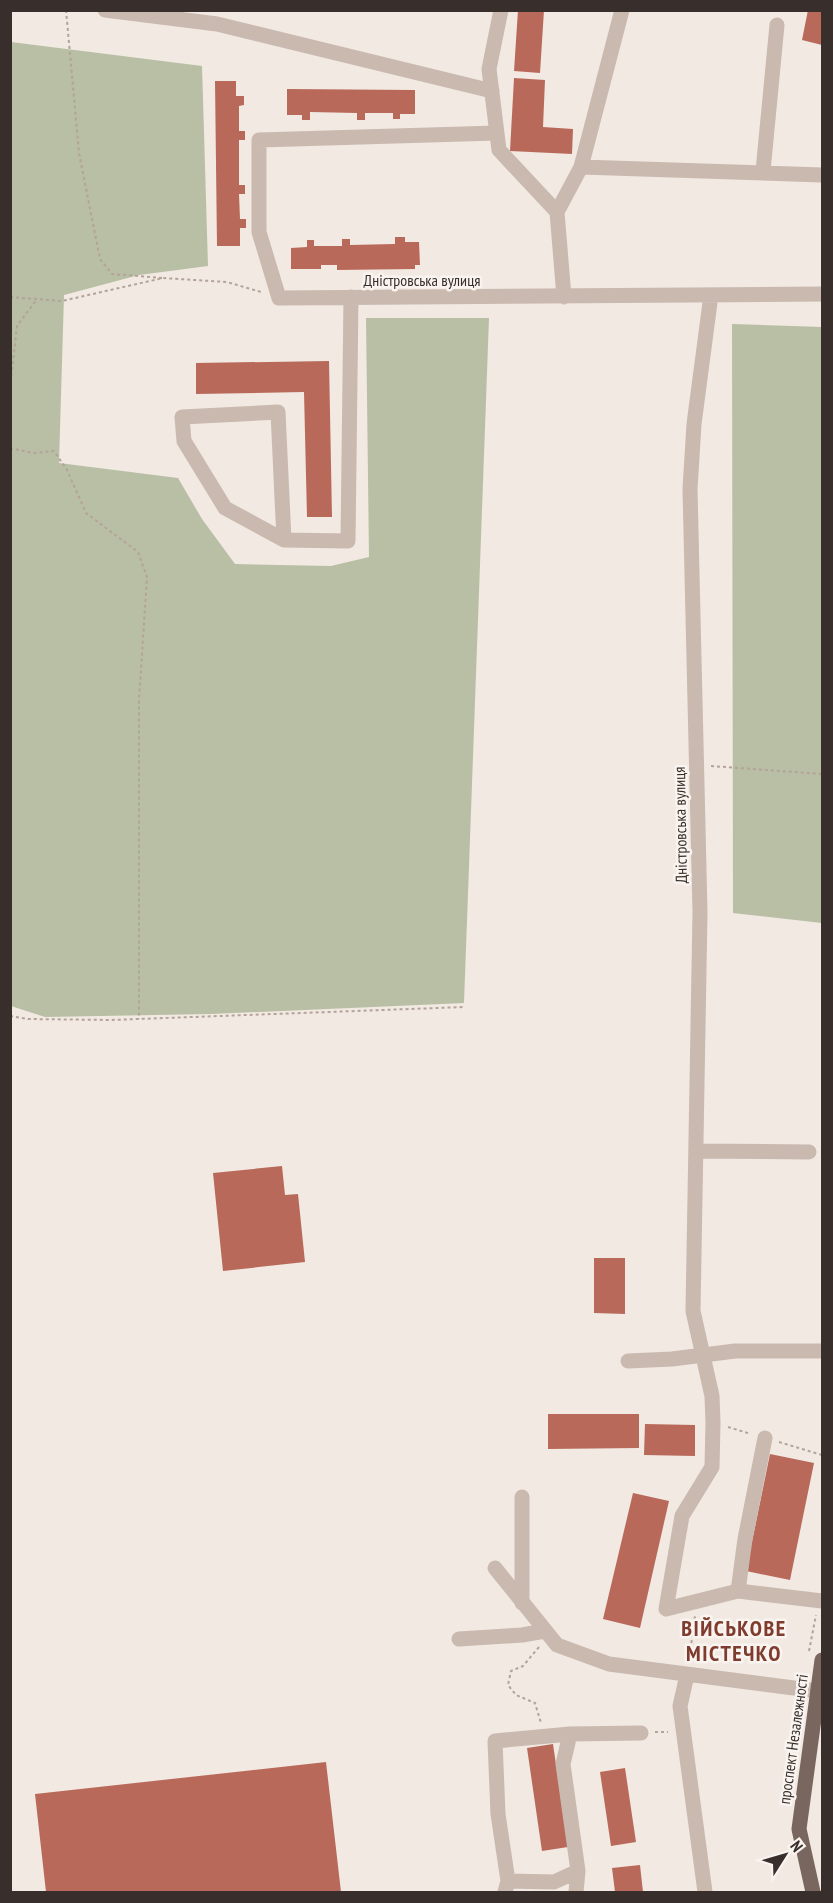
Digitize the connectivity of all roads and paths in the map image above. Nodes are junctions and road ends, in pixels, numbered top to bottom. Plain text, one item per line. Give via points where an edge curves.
1 (66, 10) edge
2 (105, 10) edge
3 (501, 10) edge
4 (622, 10) edge
5 (777, 25) dead end
6 (492, 92) junction
7 (497, 133) junction
8 (581, 167) junction
9 (763, 171) junction
10 (822, 175) edge
11 (557, 212) junction
12 (164, 278) junction
13 (822, 294) edge
14 (711, 295) junction
15 (10, 297) edge
16 (351, 297) junction
17 (564, 297) junction
18 (279, 298) junction
19 (37, 299) junction
20 (10, 388) edge
21 (10, 448) edge
22 (284, 540) junction
23 (696, 765) junction
24 (822, 774) edge
25 (464, 1007) dead end
26 (10, 1016) edge
27 (139, 1019) junction
28 (696, 1151) junction
29 (808, 1152) dead end
30 (822, 1352) edge
31 (704, 1353) junction
32 (628, 1361) dead end
33 (765, 1438) dead end
34 (522, 1497) dead end
35 (495, 1568) dead end
36 (738, 1591) junction
37 (821, 1600) edge
38 (697, 1601) junction
39 (522, 1603) junction
40 (547, 1633) junction
41 (459, 1639) dead end
42 (815, 1658) edge
43 (687, 1675) junction
44 (817, 1691) junction
45 (684, 1731) junction
46 (641, 1733) joint
47 (570, 1734) junction
48 (545, 1737) junction
49 (578, 1871) junction
50 (506, 1887) edge
51 (576, 1893) edge
52 (705, 1893) edge
53 (813, 1893) edge

1 - 12 path via 79,153 100,259 112,274
2 - 6 street via 217,24
3 - 6 street via 489,69
4 - 8 street
5 - 9 street
6 - 7 street
7 - 11 street via 499,150
7 - 18 street via 259,140 259,232
8 - 9 street
8 - 11 street
9 - 10 street
11 - 17 street
12 - 18 path via 227,282
12 - 19 path via 62,301
13 - 14 street, Дністровська вулиця
14 - 17 street, Дністровська вулиця
14 - 23 street, Дністровська вулиця via 694,424 690,489
15 - 19 path
16 - 17 street, Дністровська вулиця
16 - 18 street, Дністровська вулиця
16 - 22 street via 348,541
19 - 20 path via 17,326
21 - 27 path via 54,452 67,470 86,513 138,552 147,577 139,701
22 - 22 street via 225,508 184,441 182,417 278,412
23 - 24 path
23 - 28 street, Дністровська вулиця via 700,912
25 - 27 path
26 - 27 path via 28,1020
28 - 29 street
28 - 31 street, Дністровська вулиця via 693,1311
30 - 31 street
31 - 32 street
31 - 38 street, Дністровська вулиця via 712,1396 712,1467 682,1516 666,1609
33 - 36 street
34 - 39 street
35 - 39 street
36 - 37 street
36 - 38 street
37 - 42 path
38 - 43 path
39 - 40 street
40 - 41 street
40 - 43 street via 557,1645 609,1664
40 - 48 path via 523,1666 511,1671 508,1686 516,1695 535,1703
42 - 44 main road, проспект Незалежності
43 - 44 street
43 - 45 street via 681,1706
44 - 53 main road, проспект Незалежності via 799,1828
45 - 46 path
45 - 52 street
46 - 47 street
47 - 48 street
47 - 49 street via 563,1764
48 - 50 street via 495,1741
49 - 50 street via 554,1882
49 - 51 street

